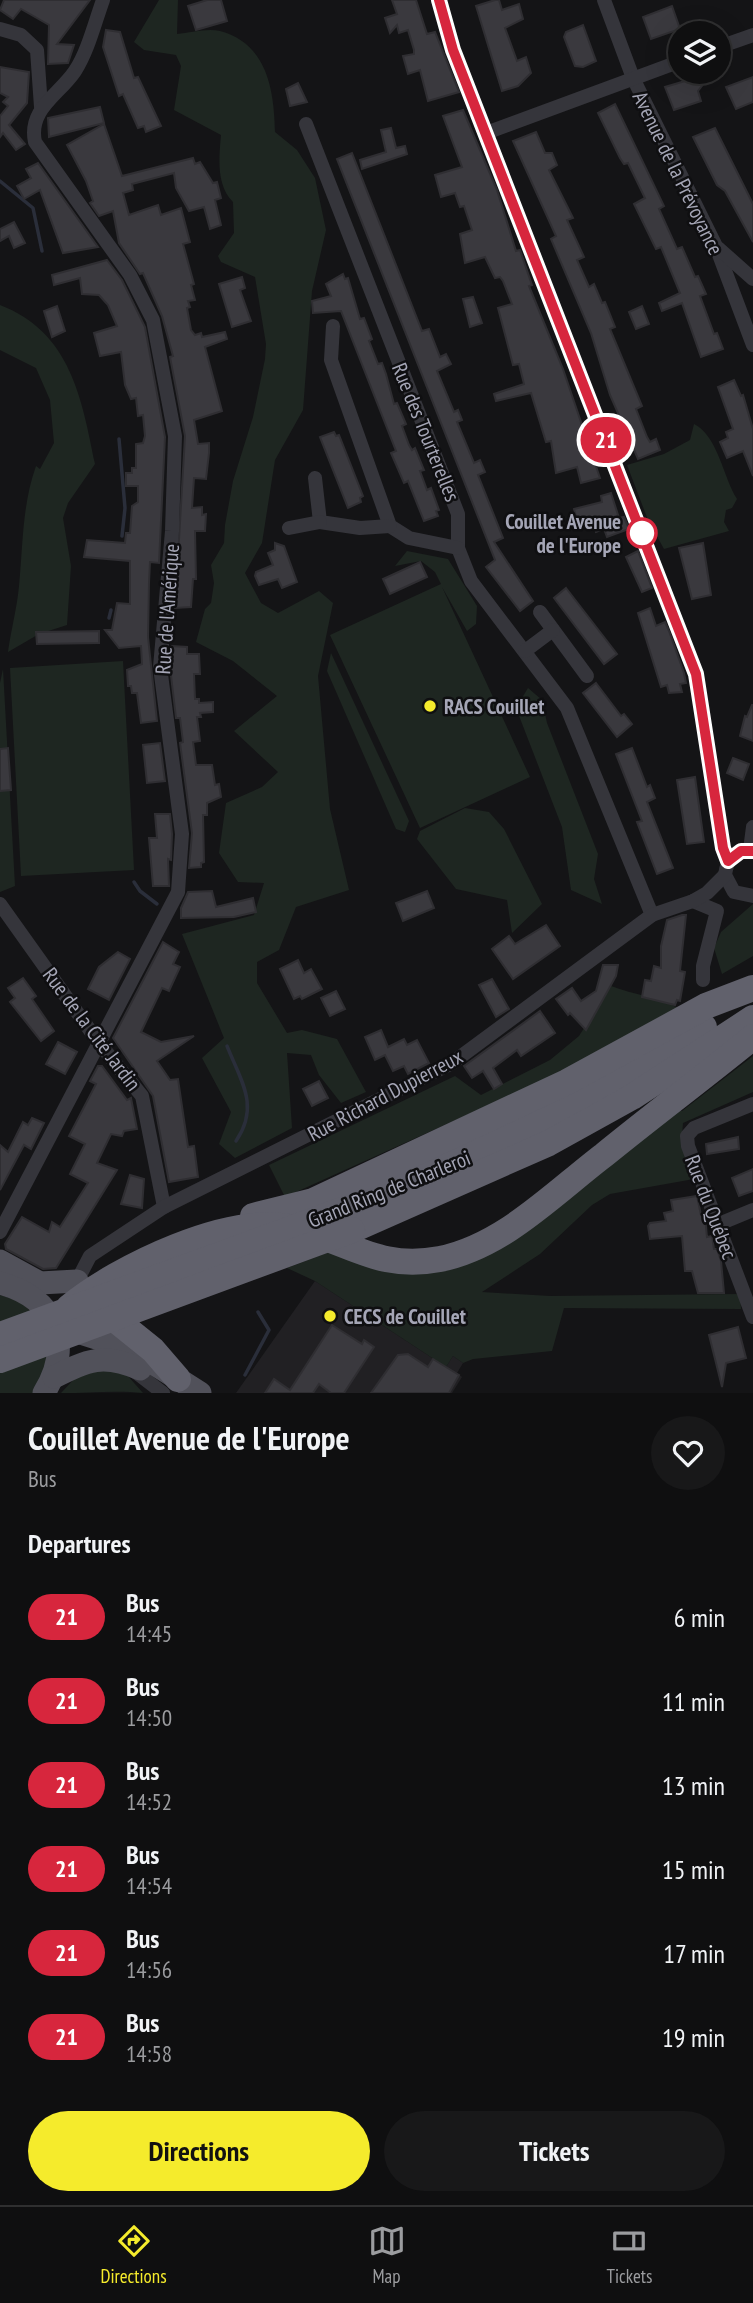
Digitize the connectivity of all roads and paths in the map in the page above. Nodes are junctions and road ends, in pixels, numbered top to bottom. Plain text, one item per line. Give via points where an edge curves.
1 (103, 0) edge
2 (439, 0) edge
3 (604, 0) edge
4 (0, 29) edge
5 (753, 35) edge
6 (731, 43) edge
7 (668, 66) edge
8 (633, 78) junction
9 (41, 107) junction
10 (306, 124) dead end
11 (486, 133) junction
12 (715, 244) junction
13 (753, 279) edge
14 (333, 326) dead end
15 (753, 345) edge
16 (315, 478) dead end
17 (320, 522) junction
18 (390, 526) junction
19 (289, 528) dead end
20 (458, 548) junction
21 (540, 612) dead end
22 (553, 630) junction
23 (525, 651) junction
24 (587, 676) dead end
25 (753, 827) edge
26 (752, 850) edge
27 (726, 868) junction
28 (753, 896) edge
29 (692, 901) junction
30 (0, 904) edge
31 (652, 915) junction
32 (703, 980) dead end
33 (753, 989) edge
34 (753, 1018) edge
35 (753, 1037) edge
36 (99, 1043) junction
37 (753, 1104) edge
38 (164, 1207) junction
39 (753, 1210) edge
40 (349, 1219) junction
41 (719, 1224) junction
42 (0, 1232) edge
43 (0, 1261) edge
44 (77, 1281) junction
45 (103, 1281) junction
46 (0, 1283) edge
47 (41, 1305) junction
48 (753, 1317) edge
49 (0, 1335) edge
50 (0, 1360) edge
51 (49, 1385) edge
52 (181, 1390) edge

1 - 9 street via 76,70
2 - 11 street
3 - 8 street, Avenue de la Prévoyance
4 - 9 street, Rue de l'Amérique via 21,34 37,50
5 - 6 street
7 - 8 street
8 - 11 street
8 - 12 street, Avenue de la Prévoyance
9 - 36 street, Rue de l'Amérique via 32,129 35,142 130,275 153,320 174,436 172,531 160,667 182,834 178,892
10 - 20 street, Rue des Tourterelles via 458,514
11 - 27 street via 696,674
12 - 13 street
12 - 15 street, Avenue de la Prévoyance
14 - 18 street via 331,360
16 - 17 street
17 - 18 street via 360,528
17 - 19 street
18 - 20 street via 409,538
20 - 23 street, Rue des Tourterelles via 471,580
21 - 22 street
22 - 23 street
22 - 24 street
23 - 31 street, Rue des Tourterelles via 567,708
25 - 26 street
26 - 27 street, Rue Richard Dupierreux via 741,851
27 - 28 street via 734,892
27 - 29 street, Rue Richard Dupierreux via 707,893
29 - 31 street, Rue Richard Dupierreux
29 - 32 street via 718,911
30 - 36 street, Rue de la Cité Jardin
31 - 38 street, Rue Richard Dupierreux via 452,1063
33 - 40 highway, Grand Ring de Charleroi via 704,1027 623,1078
33 - 44 highway via 706,1006 567,1082 313,1200 212,1224
34 - 40 highway, Grand Ring de Charleroi via 632,1097 550,1143
35 - 45 highway via 530,1213 477,1248 410,1263 377,1259 292,1228 259,1225 200,1238
36 - 38 street, Rue de la Cité Jardin via 142,1096
36 - 42 street, Rue de l'Amérique
37 - 41 street, Rue du Québec via 694,1128 687,1136
38 - 44 street, Rue Richard Dupierreux via 90,1256
39 - 41 street
40 - 49 highway, Grand Ring de Charleroi, bridge
40 - 50 highway, Grand Ring de Charleroi, bridge
41 - 48 street, Rue du Québec
43 - 47 main road
44 - 47 main road
45 - 47 highway via 71,1306
45 - 52 highway via 99,1294 103,1308 153,1350
46 - 47 main road
47 - 51 main road via 59,1343
47 - 52 main road via 131,1349
51 - 52 main road via 85,1362 120,1360

